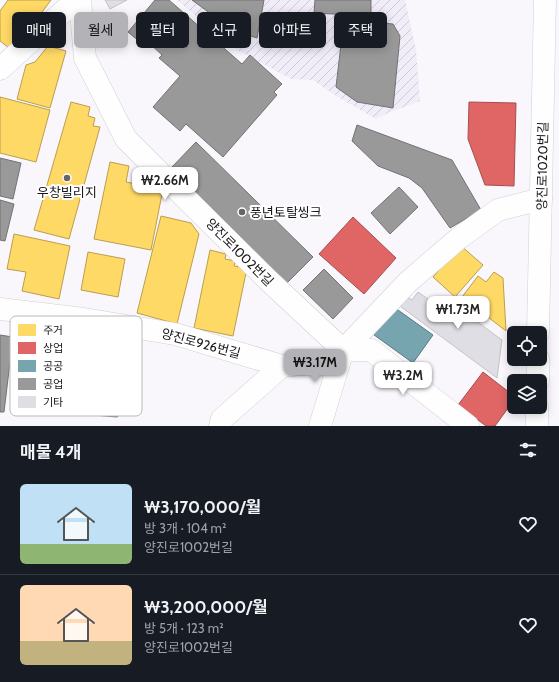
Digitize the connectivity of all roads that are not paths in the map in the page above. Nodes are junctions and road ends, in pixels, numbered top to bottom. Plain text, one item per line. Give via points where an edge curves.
1 (76, 0) edge
2 (80, 0) edge
3 (545, 0) edge
4 (0, 69) edge
5 (541, 198) junction
6 (0, 309) edge
7 (59, 316) edge
8 (538, 326) edge
9 (142, 329) edge
10 (343, 350) junction
11 (282, 366) junction
12 (537, 414) edge
13 (220, 426) edge
14 (320, 426) edge
15 (468, 426) edge
16 (537, 426) edge

1 - 4 street
2 - 10 street, 양진로1002번길 via 85,58 126,139 268,280
3 - 5 street, 양진로1020번길
5 - 8 street, 양진로1020번길
5 - 10 street via 498,210 459,238 408,282
6 - 7 street, 양진로926번길
9 - 11 street, 양진로926번길 via 175,334
10 - 11 street, 양진로926번길 via 333,361
10 - 14 street
10 - 15 street via 371,350
11 - 13 street via 222,419
12 - 16 street

